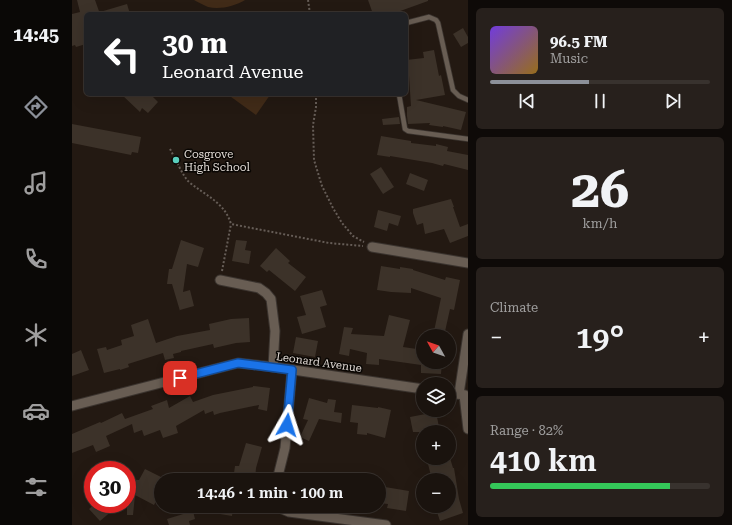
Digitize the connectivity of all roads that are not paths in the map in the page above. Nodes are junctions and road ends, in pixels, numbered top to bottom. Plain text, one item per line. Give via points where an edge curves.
1 (408, 22) edge
2 (399, 96) edge
3 (468, 100) edge
4 (468, 139) edge
5 (372, 247) road end
6 (468, 262) edge
7 (220, 280) road end
8 (468, 334) edge
9 (273, 367) junction
10 (292, 370) junction
11 (416, 388) edge
12 (464, 395) edge
13 (72, 406) edge
14 (468, 429) edge
15 (279, 473) edge
16 (294, 513) edge
17 (349, 522) edge
18 (386, 525) edge

1 - 3 lane via 429,17 436,20 453,90
2 - 4 lane via 405,130
5 - 6 street
7 - 9 street via 259,288 271,299 275,331
8 - 12 street
9 - 10 street, Leonard Avenue
9 - 13 street, Leonard Avenue via 238,363
10 - 11 street, Leonard Avenue
10 - 15 street via 285,448
12 - 14 street
16 - 17 street
17 - 18 street

